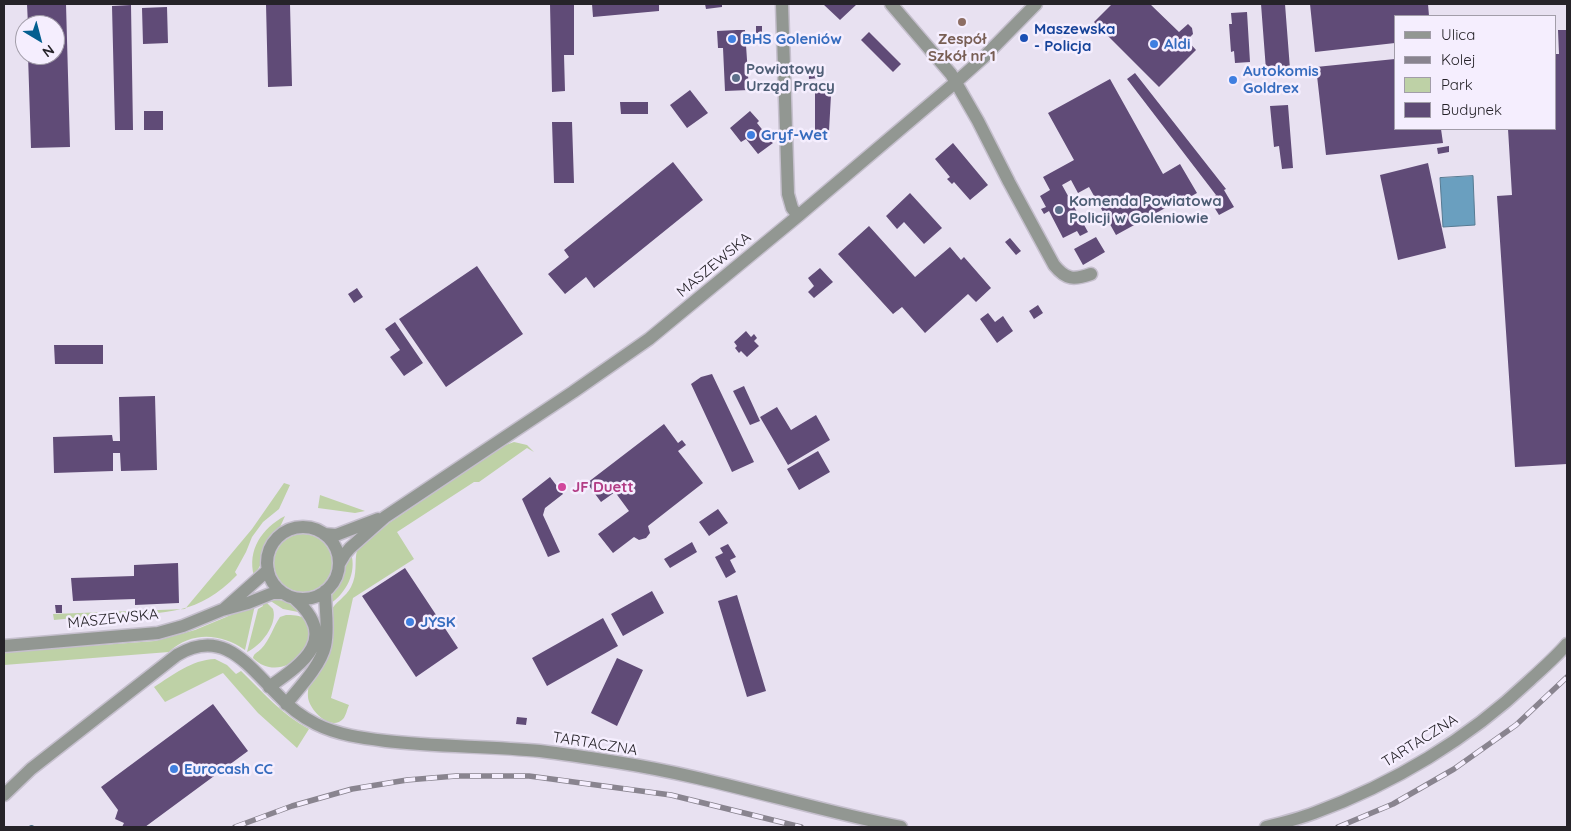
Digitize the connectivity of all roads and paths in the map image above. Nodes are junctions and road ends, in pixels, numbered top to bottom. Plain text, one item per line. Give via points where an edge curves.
1 (782, 4) edge
2 (891, 4) edge
3 (1036, 4) edge
4 (956, 82) junction
5 (798, 216) junction
6 (1091, 274) dead end
7 (385, 517) junction
8 (324, 534) junction
9 (339, 564) junction
10 (268, 570) junction
11 (325, 591) junction
12 (288, 595) junction
13 (222, 610) junction
14 (1567, 644) edge
15 (4, 646) edge
16 (269, 687) junction
17 (286, 704) junction
18 (4, 795) edge
19 (901, 827) edge
20 (1266, 827) edge

1 - 5 street via 788,194
2 - 4 street
3 - 4 street, MASZEWSKA
4 - 5 street, MASZEWSKA
4 - 6 street via 1054,265 1068,277 1078,279
5 - 7 street, MASZEWSKA via 624,357
7 - 8 street, MASZEWSKA via 336,535
7 - 9 street, MASZEWSKA via 350,548
8 - 9 street via 337,550
8 - 10 street via 300,527 284,533 272,545
9 - 11 street via 335,579
10 - 12 street via 272,580
10 - 13 street, MASZEWSKA
11 - 12 street via 301,599
11 - 17 street via 323,652
12 - 13 street, MASZEWSKA via 273,593
12 - 16 street via 310,616 314,628 313,646 299,666
13 - 15 street, MASZEWSKA via 158,633
14 - 20 street, TARTACZNA via 1507,702 1410,770 1313,814
16 - 17 street, TARTACZNA
16 - 18 street, TARTACZNA via 227,649 208,645 191,648 31,769
17 - 19 street, TARTACZNA via 316,724 355,737 540,751 619,763

